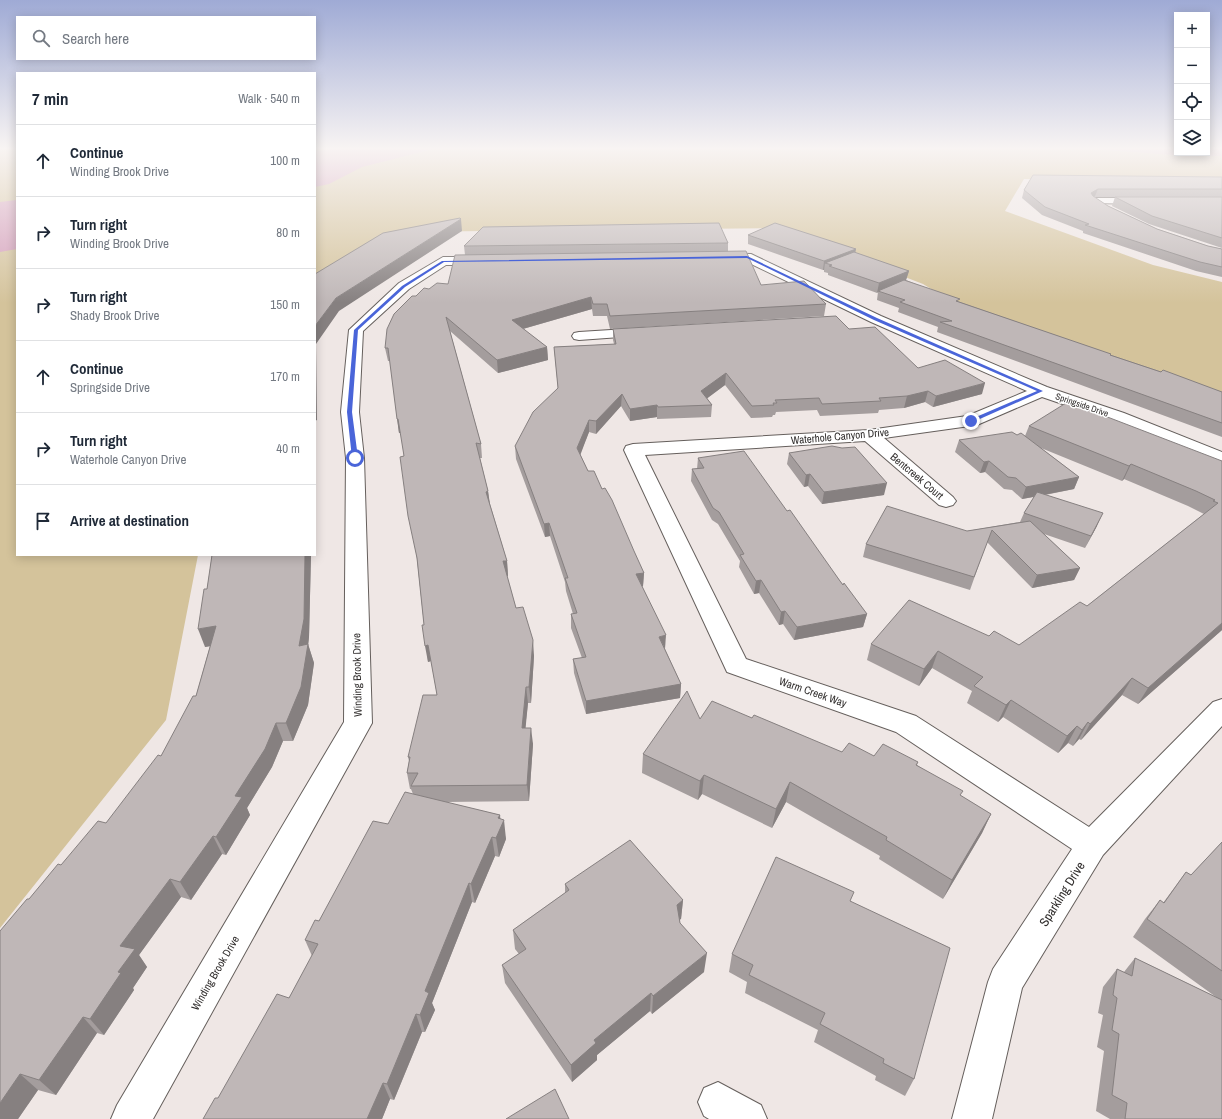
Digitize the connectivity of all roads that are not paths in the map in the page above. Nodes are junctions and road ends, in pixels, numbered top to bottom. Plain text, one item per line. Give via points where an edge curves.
1 (1155, 201) edge
2 (1110, 212) edge
3 (705, 257) edge
4 (498, 260) edge
5 (876, 319) junction
6 (845, 321) dead end
7 (658, 331) edge
8 (579, 336) dead end
9 (1041, 391) junction
10 (869, 435) junction
11 (633, 450) joint
12 (1222, 459) edge
13 (946, 501) dead end
14 (1222, 709) edge
15 (1092, 845) junction
16 (131, 1119) edge
17 (972, 1119) edge

1 - 2 street via 1094,201
3 - 5 street, Springside Drive via 747,257
4 - 16 street, Winding Brook Drive via 443,261 404,286 356,330 350,412 355,458 358,722
5 - 6 street
5 - 9 street, Springside Drive
7 - 8 street
9 - 10 street, Waterhole Canyon Drive via 971,421
9 - 12 street, Springside Drive via 1118,417
10 - 11 street, Waterhole Canyon Drive
10 - 13 street, Bentcreek Court
11 - 15 street, Warm Creek Way via 736,665 906,724
14 - 15 street, Sparkling Drive
15 - 17 street, Sparkling Drive via 1006,982

